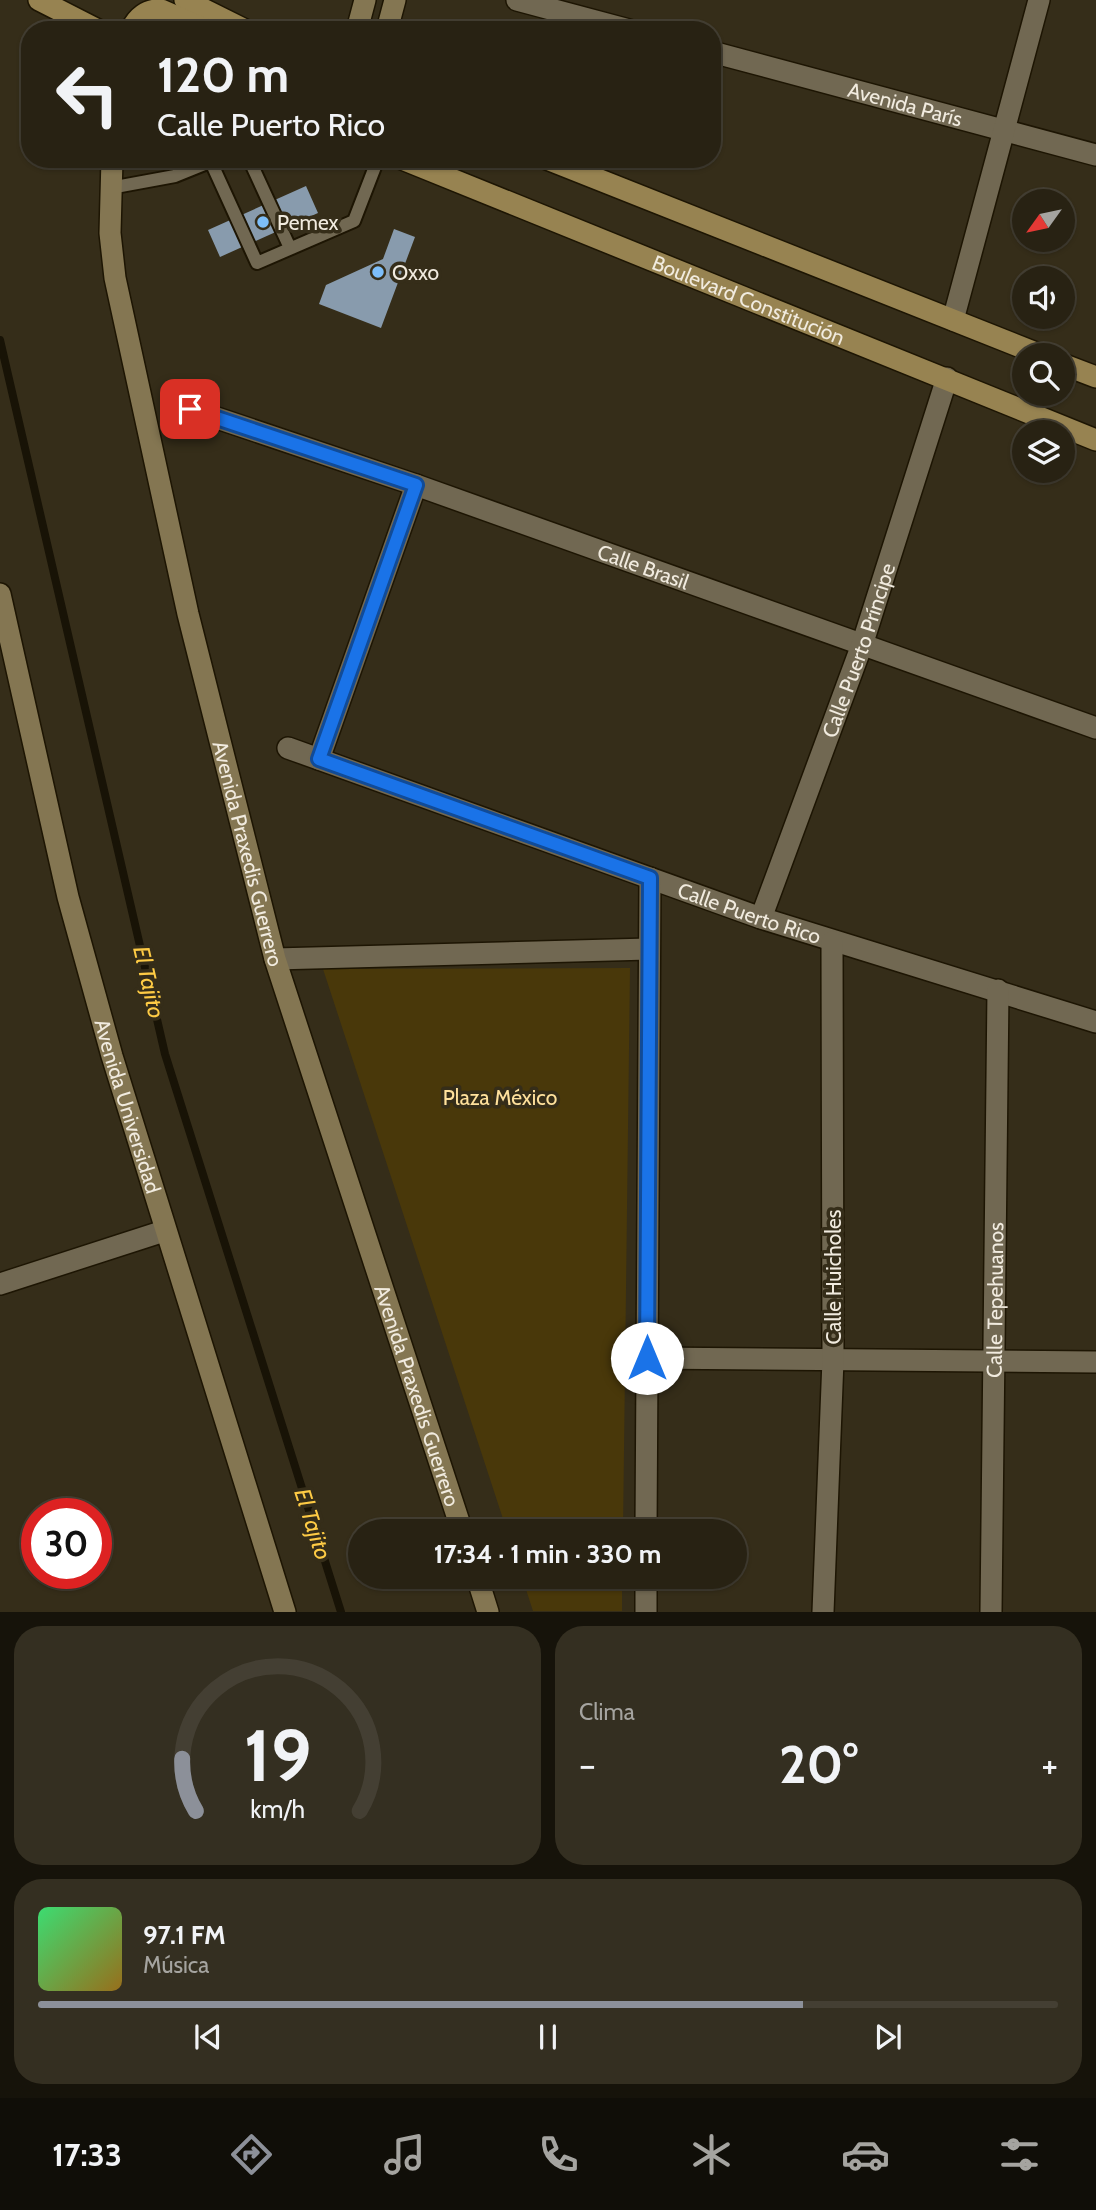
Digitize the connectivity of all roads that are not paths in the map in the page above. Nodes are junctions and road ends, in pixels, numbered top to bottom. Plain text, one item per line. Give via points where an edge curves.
1 (39, 0) edge
2 (185, 0) edge
3 (365, 0) edge
4 (395, 0) edge
5 (517, 0) edge
6 (1040, 0) edge
7 (80, 21) edge
8 (138, 21) edge
9 (186, 21) edge
10 (227, 21) edge
11 (359, 21) edge
12 (389, 21) edge
13 (595, 21) edge
14 (721, 54) edge
15 (1004, 130) junction
16 (1096, 155) edge
17 (111, 168) edge
18 (194, 168) edge
19 (217, 168) edge
20 (252, 168) edge
21 (375, 168) edge
22 (424, 168) edge
23 (570, 168) edge
24 (110, 188) junction
25 (290, 248) junction
26 (953, 320) junction
27 (1012, 343) edge
28 (1075, 369) edge
29 (1096, 377) edge
30 (947, 378) junction
31 (190, 409) dead end
32 (1096, 440) edge
33 (416, 485) junction
34 (0, 594) edge
35 (3, 625) edge
36 (863, 642) junction
37 (1096, 728) edge
38 (288, 748) dead end
39 (319, 759) junction
40 (650, 878) junction
41 (761, 918) junction
42 (832, 942) junction
43 (649, 949) junction
44 (275, 958) junction
45 (998, 990) junction
46 (1096, 1022) edge
47 (164, 1231) junction
48 (0, 1284) edge
49 (647, 1358) junction
50 (833, 1360) junction
51 (996, 1361) junction
52 (1096, 1362) edge
53 (458, 1519) edge
54 (646, 1519) edge
55 (481, 1589) edge
56 (646, 1589) edge
57 (279, 1610) edge
58 (488, 1612) edge
59 (646, 1612) edge
60 (823, 1612) edge
61 (990, 1612) edge

1 - 7 main road
2 - 10 main road
3 - 11 street
4 - 12 street
5 - 13 street
6 - 15 street
8 - 9 main road via 143,14 161,10
14 - 15 street, Avenida París
15 - 16 street, Avenida París
15 - 26 street
17 - 24 street, Avenida Praxedis Guerrero
18 - 24 lane
19 - 25 lane via 257,262
20 - 25 lane
21 - 25 lane via 354,221
22 - 30 main road, Boulevard Constitución
23 - 26 main road
24 - 44 street, Avenida Praxedis Guerrero via 115,278 188,614
26 - 27 main road
28 - 29 main road
30 - 32 main road, Boulevard Constitución
30 - 36 street, Calle Puerto Príncipe
31 - 33 street, Calle Brasil
33 - 36 street, Calle Brasil
33 - 39 street
34 - 35 street, Avenida Universidad
35 - 47 street, Avenida Universidad via 68,897
36 - 37 street, Calle Brasil
36 - 41 street, Calle Puerto Príncipe
38 - 39 street, Calle Puerto Rico
39 - 40 street, Calle Puerto Rico
40 - 41 street, Calle Puerto Rico
40 - 43 street
41 - 42 street, Calle Puerto Rico
42 - 45 street, Calle Puerto Rico
42 - 50 street, Calle Huicholes
43 - 44 street
43 - 49 street
44 - 53 street, Avenida Praxedis Guerrero
45 - 46 street, Calle Puerto Rico
45 - 51 street, Calle Tepehuanos
47 - 48 street
47 - 57 street, Avenida Universidad
49 - 50 street
49 - 54 street
50 - 51 street
50 - 60 street, Calle Huicholes
51 - 52 street
51 - 61 street, Calle Tepehuanos
55 - 58 street
56 - 59 street

